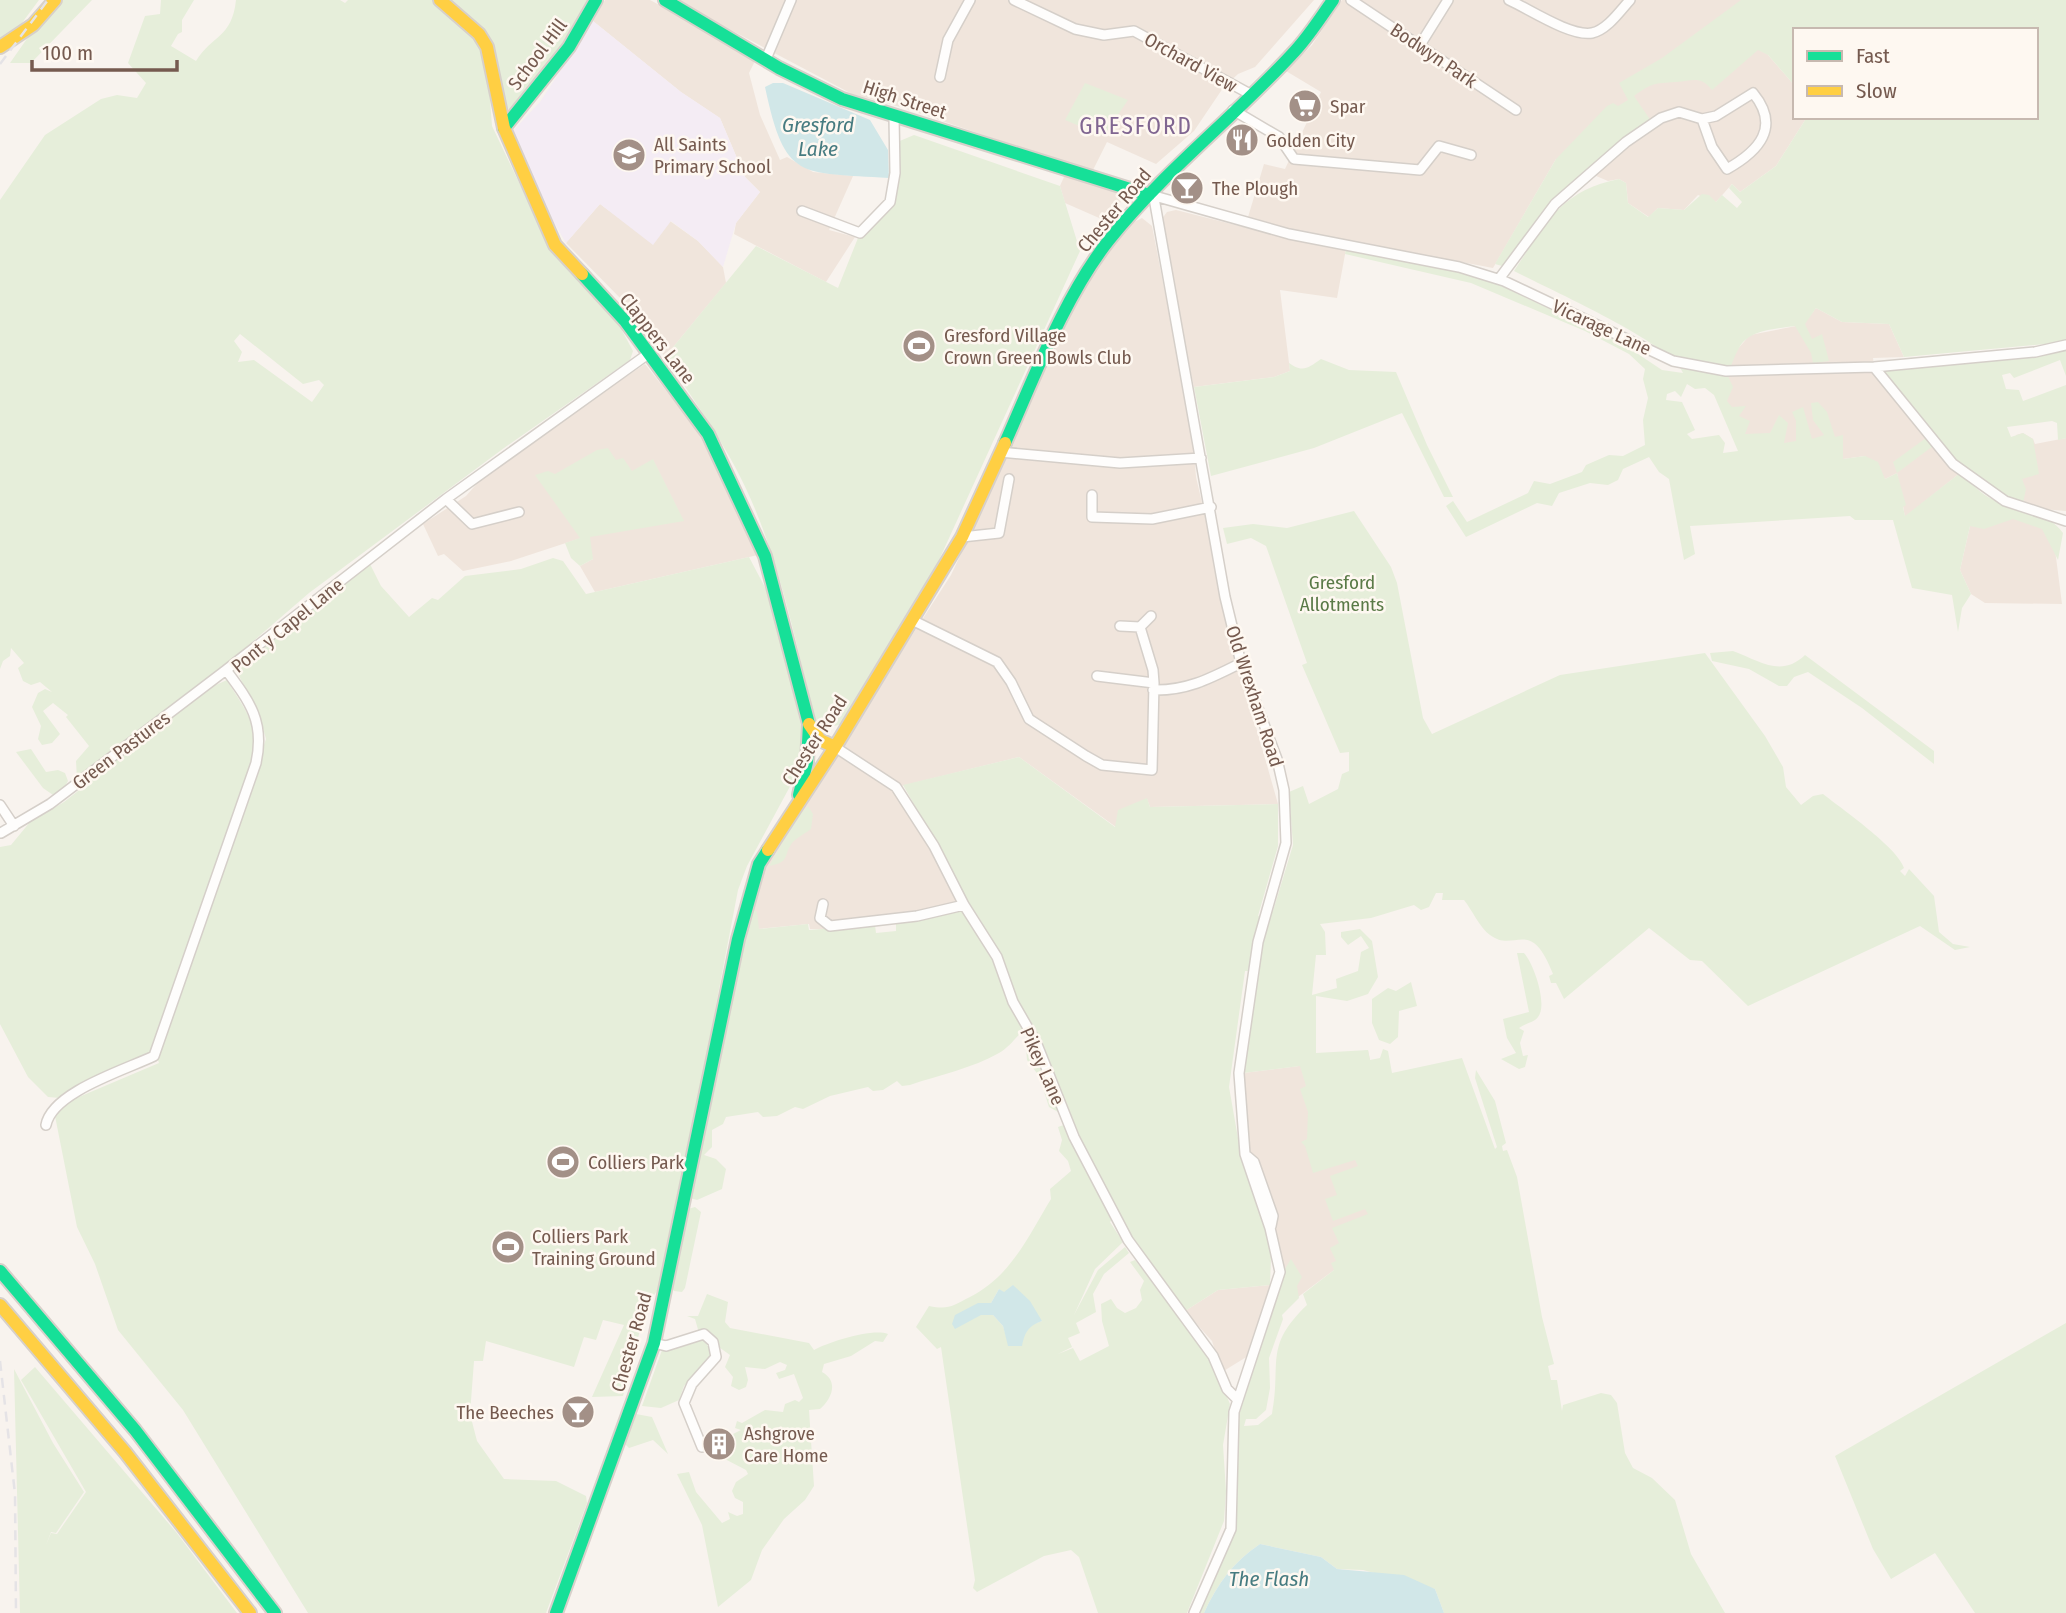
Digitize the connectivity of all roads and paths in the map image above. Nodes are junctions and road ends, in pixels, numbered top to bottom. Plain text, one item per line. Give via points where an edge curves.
1 (55, 0) edge
2 (440, 0) edge
3 (596, 0) edge
4 (665, 0) edge
5 (791, 0) edge
6 (970, 0) edge
7 (1014, 0) edge
8 (1333, 0) edge
9 (1351, 0) edge
10 (1448, 0) edge
11 (1509, 0) edge
12 (1630, 0) edge
13 (1420, 46) junction
14 (0, 47) edge
15 (766, 60) junction
16 (940, 77) dead end
17 (1250, 94) junction
18 (1233, 110) junction
19 (1516, 110) dead end
20 (894, 117) junction
21 (1702, 119) junction
22 (504, 128) junction
23 (1471, 155) dead end
24 (1152, 196) junction
25 (802, 211) dead end
26 (1499, 279) junction
27 (2066, 345) edge
28 (648, 354) junction
29 (1874, 367) junction
30 (1000, 452) junction
31 (1200, 458) junction
32 (1009, 479) dead end
33 (1092, 495) dead end
34 (446, 499) junction
35 (1211, 507) junction
36 (519, 512) dead end
37 (2066, 521) edge
38 (962, 537) junction
39 (1151, 616) dead end
40 (912, 620) junction
41 (1121, 626) dead end
42 (1140, 626) junction
43 (1241, 663) junction
44 (226, 670) junction
45 (1097, 676) dead end
46 (1153, 686) junction
47 (809, 724) junction
48 (835, 747) junction
49 (797, 802) junction
50 (0, 805) edge
51 (15, 826) junction
52 (1, 833) edge
53 (823, 904) dead end
54 (964, 905) junction
55 (46, 1125) dead end
56 (0, 1271) edge
57 (0, 1305) edge
58 (654, 1343) junction
59 (1238, 1399) junction
60 (702, 1447) dead end
61 (250, 1613) edge
62 (275, 1613) edge
63 (556, 1613) edge
64 (1194, 1613) edge

1 - 14 main road via 33,25
2 - 22 main road, Clappers Lane via 479,34 487,47
3 - 22 main road, School Hill via 569,47
4 - 15 main road, High Street
5 - 15 street
6 - 16 street via 948,40
7 - 17 street, Orchard View via 1075,29 1104,35 1134,31
8 - 17 main road, Chester Road via 1296,50
9 - 13 street, Bodwyn Park
10 - 13 street
11 - 12 street via 1578,33 1594,33
13 - 19 street, Bodwyn Park
15 - 20 main road, High Street via 842,99
17 - 18 main road, Chester Road
18 - 23 street via 1279,137 1294,159 1420,170 1439,146
18 - 24 main road, Chester Road
20 - 24 main road, High Street
20 - 25 street via 895,173 890,202 860,233
21 - 21 street via 1753,93 1768,120 1756,148 1727,169 1712,147
21 - 26 street via 1679,112 1661,118 1626,142 1555,204
22 - 28 main road, Clappers Lane via 555,245 625,321
24 - 26 street, Vicarage Lane via 1289,234 1460,267
24 - 30 main road, Chester Road via 1108,241 1087,272
24 - 31 street, Old Wrexham Road
26 - 29 street, Vicarage Lane via 1672,361 1726,371
27 - 29 street, Vicarage Lane
28 - 34 street, Pont y Capel Lane
28 - 47 main road, Clappers Lane via 708,434 765,556
29 - 37 street via 1953,464 2005,501
30 - 31 street via 1120,463
30 - 38 main road, Chester Road
31 - 35 street, Old Wrexham Road
32 - 38 street via 999,533
33 - 35 street via 1092,517 1152,519
34 - 36 street via 472,524
34 - 44 street, Pont y Capel Lane
35 - 43 street, Old Wrexham Road
38 - 40 main road, Chester Road
39 - 42 street
40 - 46 street via 997,662 1029,719 1102,765 1152,770
40 - 48 main road, Chester Road
41 - 42 street
42 - 46 street
43 - 46 street via 1176,691
43 - 59 street, Old Wrexham Road via 1284,790 1286,843 1258,942 1239,1073 1245,1154 1280,1272
44 - 51 street, Green Pastures
44 - 55 street, Pont y Capel Lane via 255,716 261,739 154,1056 72,1094 48,1114
45 - 46 street
47 - 48 main road via 820,740
47 - 49 main road, Clappers Lane via 807,762
48 - 49 main road, Chester Road
48 - 54 street, Pikey Lane via 895,786
49 - 58 main road, Chester Road via 759,864 738,939
50 - 51 street
51 - 52 street, Green Pastures
53 - 54 street via 821,918 830,926 917,916
54 - 59 street, Pikey Lane via 997,957 1073,1137 1128,1240 1213,1356 1227,1390
56 - 62 main road via 135,1430
57 - 61 main road via 125,1452
58 - 60 street via 666,1346 704,1334 713,1342 716,1357 694,1381 684,1403
58 - 63 main road, Chester Road
59 - 64 street, Old Wrexham Road via 1231,1431 1231,1530

